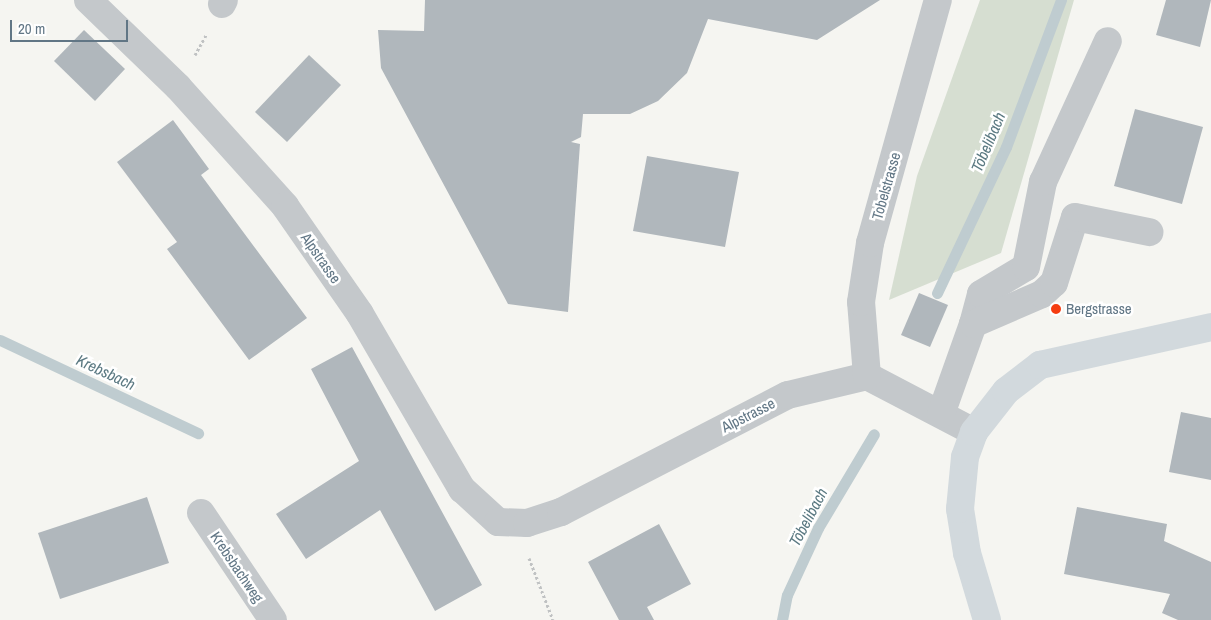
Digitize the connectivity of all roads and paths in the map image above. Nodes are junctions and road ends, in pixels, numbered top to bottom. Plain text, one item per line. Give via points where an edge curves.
1 (88, 0) edge
2 (938, 0) edge
3 (223, 2) edge
4 (1108, 41) dead end
5 (178, 87) junction
6 (1149, 232) dead end
7 (973, 324) junction
8 (1211, 327) edge
9 (867, 376) junction
10 (941, 414) junction
11 (974, 432) junction
12 (200, 513) dead end
13 (527, 523) junction
14 (273, 620) edge
15 (553, 620) edge
16 (987, 620) edge

1 - 5 street, Alpstrasse
2 - 9 street, Tobelstrasse via 870,243 861,302
3 - 5 path
4 - 7 street via 1043,182 1026,268 980,294
5 - 13 street, Alpstrasse via 285,206 360,314 462,489 498,522
6 - 7 street via 1075,217 1054,283 1042,294
7 - 10 street
8 - 11 main road via 1040,365 1006,391
9 - 10 street
9 - 13 street, Alpstrasse via 788,395 561,512
10 - 11 street
11 - 16 main road via 965,457 960,509 966,553
12 - 14 street, Krebsbachweg
13 - 15 path via 530,568

